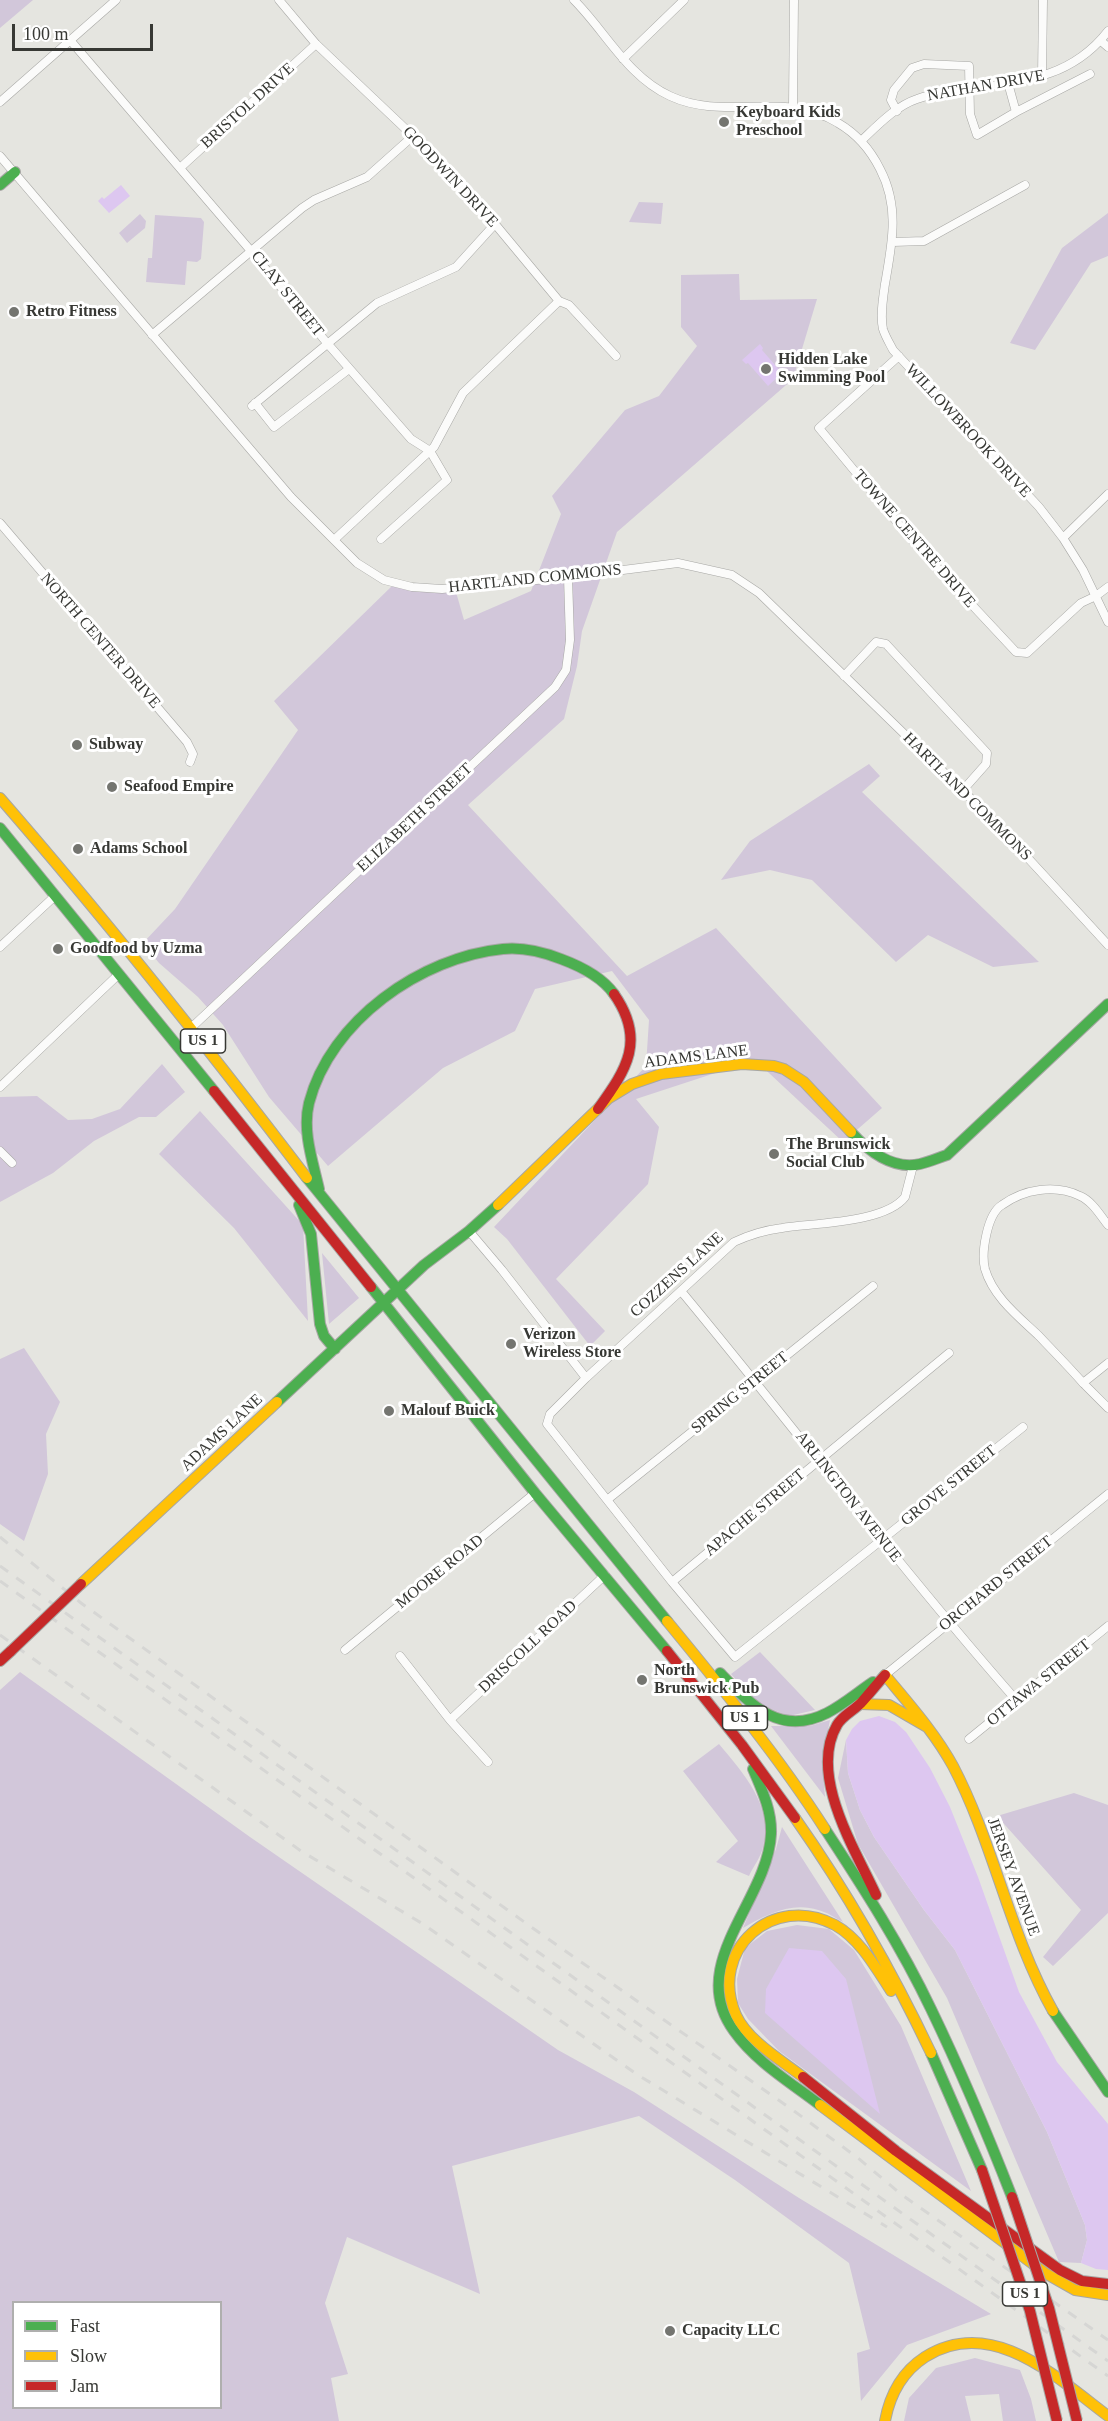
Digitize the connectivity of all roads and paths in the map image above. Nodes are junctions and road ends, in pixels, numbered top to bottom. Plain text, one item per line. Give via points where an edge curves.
1 (116, 0) edge
2 (279, 0) edge
3 (574, 0) edge
4 (684, 0) edge
5 (794, 0) edge
6 (1043, 0) edge
7 (1108, 31) edge
8 (70, 40) junction
9 (1101, 40) junction
10 (316, 44) junction
11 (1108, 47) edge
12 (623, 59) junction
13 (1090, 74) dead end
14 (1042, 77) junction
15 (1008, 83) junction
16 (968, 89) junction
17 (0, 102) edge
18 (793, 106) junction
19 (897, 111) junction
20 (1016, 112) junction
21 (413, 136) junction
22 (862, 140) junction
23 (0, 156) edge
24 (180, 168) junction
25 (15, 172) junction
26 (1025, 184) dead end
27 (0, 185) edge
28 (495, 224) junction
29 (893, 242) junction
30 (251, 250) junction
31 (559, 301) junction
32 (152, 335) junction
33 (327, 343) junction
34 (616, 356) dead end
35 (899, 356) junction
36 (349, 369) junction
37 (430, 451) junction
38 (1108, 494) edge
39 (0, 523) edge
40 (1063, 538) junction
41 (381, 539) dead end
42 (334, 540) junction
43 (568, 577) junction
44 (1108, 587) edge
45 (1096, 596) junction
46 (1108, 622) edge
47 (844, 676) junction
48 (190, 762) dead end
49 (963, 790) junction
50 (0, 798) edge
51 (0, 828) edge
52 (55, 896) junction
53 (1108, 945) edge
54 (0, 947) edge
55 (119, 974) junction
56 (1108, 1004) edge
57 (192, 1027) junction
58 (0, 1087) edge
59 (598, 1109) junction
60 (0, 1151) edge
61 (12, 1163) dead end
62 (912, 1166) junction
63 (287, 1182) junction
64 (320, 1194) junction
65 (1108, 1225) edge
66 (469, 1231) junction
67 (873, 1286) dead end
68 (399, 1290) junction
69 (681, 1291) junction
70 (385, 1302) junction
71 (335, 1349) junction
72 (949, 1353) dead end
73 (1108, 1364) edge
74 (586, 1378) junction
75 (755, 1380) junction
76 (1083, 1383) junction
77 (1108, 1408) edge
78 (1023, 1427) dead end
79 (819, 1461) junction
80 (536, 1493) junction
81 (1108, 1494) edge
82 (607, 1500) junction
83 (882, 1540) junction
84 (605, 1575) junction
85 (672, 1582) junction
86 (664, 1617) junction
87 (948, 1623) junction
88 (1108, 1626) edge
89 (345, 1650) dead end
90 (400, 1656) dead end
91 (735, 1657) joint
92 (0, 1661) edge
93 (885, 1675) junction
94 (1017, 1701) junction
95 (860, 1704) junction
96 (450, 1720) junction
97 (927, 1727) junction
98 (969, 1739) dead end
99 (746, 1750) junction
100 (488, 1762) dead end
101 (897, 1944) junction
102 (925, 2040) junction
103 (1108, 2092) edge
104 (1108, 2284) edge
105 (1108, 2295) edge
106 (1108, 2416) edge
107 (885, 2421) edge
108 (1057, 2421) edge
109 (1077, 2421) edge

1 - 8 street
2 - 10 street, GOODWIN DRIVE
3 - 12 street, WILLOWBROOK DRIVE
4 - 12 street
5 - 18 street
6 - 14 street
7 - 9 street, NATHAN DRIVE
8 - 17 street
8 - 24 street, CLAY STREET
9 - 11 street
9 - 14 street, NATHAN DRIVE via 1081,58
10 - 21 street, GOODWIN DRIVE
10 - 24 street, BRISTOL DRIVE
12 - 18 street, WILLOWBROOK DRIVE via 669,96 686,101 720,107
13 - 20 street
14 - 15 street, NATHAN DRIVE
15 - 16 street, NATHAN DRIVE
15 - 20 street
16 - 19 street, NATHAN DRIVE via 916,99
16 - 19 street via 969,66 924,64 912,68 894,90 891,100
16 - 20 street via 977,135
18 - 22 street, WILLOWBROOK DRIVE via 831,119
19 - 22 street, NATHAN DRIVE
21 - 28 street, GOODWIN DRIVE
21 - 30 street via 367,177 302,207
22 - 29 street, WILLOWBROOK DRIVE via 888,187
23 - 25 street, HARTLAND COMMONS
24 - 30 street, CLAY STREET
25 - 27 main road
25 - 32 street, HARTLAND COMMONS
26 - 29 street via 924,241
28 - 31 street, GOODWIN DRIVE
28 - 33 street via 456,267 377,303
29 - 35 street, WILLOWBROOK DRIVE via 883,300 883,330
30 - 32 street
30 - 33 street, CLAY STREET
31 - 34 street, GOODWIN DRIVE via 569,305
31 - 37 street via 463,393
32 - 42 street, HARTLAND COMMONS via 291,497
33 - 36 street, CLAY STREET
33 - 36 street via 253,405 274,427
35 - 40 street, WILLOWBROOK DRIVE
35 - 45 street, TOWNE CENTRE DRIVE via 819,428 916,545 1016,652 1027,653 1081,603
36 - 37 street, CLAY STREET via 411,439
37 - 41 street, CLAY STREET via 447,480
37 - 42 street
38 - 40 street
39 - 48 street, NORTH CENTER DRIVE via 188,742 193,754
40 - 45 street, WILLOWBROOK DRIVE
42 - 43 street, HARTLAND COMMONS via 357,563 384,580 412,587 442,589
43 - 47 street, HARTLAND COMMONS via 678,563 732,575 759,593
43 - 57 street, ELIZABETH STREET via 570,640 566,670 555,687
44 - 45 street
45 - 46 street, WILLOWBROOK DRIVE
47 - 49 street, HARTLAND COMMONS
47 - 49 street via 876,642 886,644 987,753 986,764
49 - 53 street, HARTLAND COMMONS
50 - 57 main road, US 1
51 - 52 main road, US 1
52 - 54 street
52 - 55 main road, US 1
55 - 58 street
55 - 63 main road, US 1
56 - 62 main road via 947,1155
57 - 64 main road, US 1
59 - 62 main road, ADAMS LANE via 620,1090 649,1075 771,1065 801,1080 874,1154
59 - 64 main road via 623,1072 630,1053 628,1019 614,995 582,968 543,952 503,949 466,957 421,975 381,1001 348,1032 328,1060 313,1089 308,1114 309,1141
59 - 66 main road, ADAMS LANE
60 - 61 street
62 - 69 street, COZZENS LANE via 905,1197 891,1209 746,1236 734,1242
63 - 70 main road, US 1
63 - 71 main road via 310,1228 320,1324
64 - 68 main road, US 1
65 - 76 street via 1082,1196 1049,1188 1000,1206 984,1246 985,1268 993,1286 1012,1311
66 - 68 main road, ADAMS LANE via 424,1265
66 - 74 street
67 - 75 street, SPRING STREET
68 - 70 main road, ADAMS LANE
68 - 86 main road, US 1
69 - 74 street, COZZENS LANE
69 - 75 street, ARLINGTON AVENUE
70 - 71 main road, ADAMS LANE
70 - 80 main road, US 1
71 - 92 main road, ADAMS LANE, bridge
72 - 79 street, APACHE STREET
73 - 76 street
74 - 82 street, COZZENS LANE via 550,1414 547,1424
75 - 79 street, ARLINGTON AVENUE
75 - 82 street, SPRING STREET
76 - 77 street
78 - 83 street, GROVE STREET
79 - 83 street, ARLINGTON AVENUE
79 - 85 street, APACHE STREET
80 - 84 main road, US 1
80 - 89 street, MOORE ROAD
81 - 87 street, ORCHARD STREET
82 - 85 street, COZZENS LANE
83 - 87 street, ARLINGTON AVENUE
83 - 91 street, GROVE STREET
84 - 96 street, DRISCOLL ROAD
84 - 99 main road, US 1
85 - 91 street, COZZENS LANE
86 - 93 main road via 747,1701 776,1719 797,1722 820,1717
86 - 101 main road, US 1 via 808,1802
87 - 93 street, ORCHARD STREET
87 - 94 street, ARLINGTON AVENUE
88 - 94 street, OTTAWA STREET
90 - 96 street
93 - 95 main road
93 - 97 main road, JERSEY AVENUE
94 - 98 street, OTTAWA STREET
95 - 97 main road via 889,1705
95 - 101 main road via 833,1732 831,1782 844,1826
96 - 100 street
97 - 103 main road, JERSEY AVENUE via 961,1781 1040,1989 1063,2030
99 - 102 main road, US 1 via 843,1890
99 - 105 main road via 768,1810 770,1840 764,1864 720,1965 720,2000 729,2024 758,2056 959,2212 1064,2285 1090,2294
101 - 109 main road, US 1, bridge via 962,2073 1012,2197 1062,2353
102 - 104 main road via 863,1950 843,1930 822,1918 796,1914 772,1919 742,1942 733,1958 729,1983 734,2009 759,2042 896,2151 1060,2270 1082,2281
102 - 108 main road, US 1, bridge via 982,2170 1030,2311
106 - 107 main road via 1018,2352 973,2341 942,2347 915,2363 893,2392

